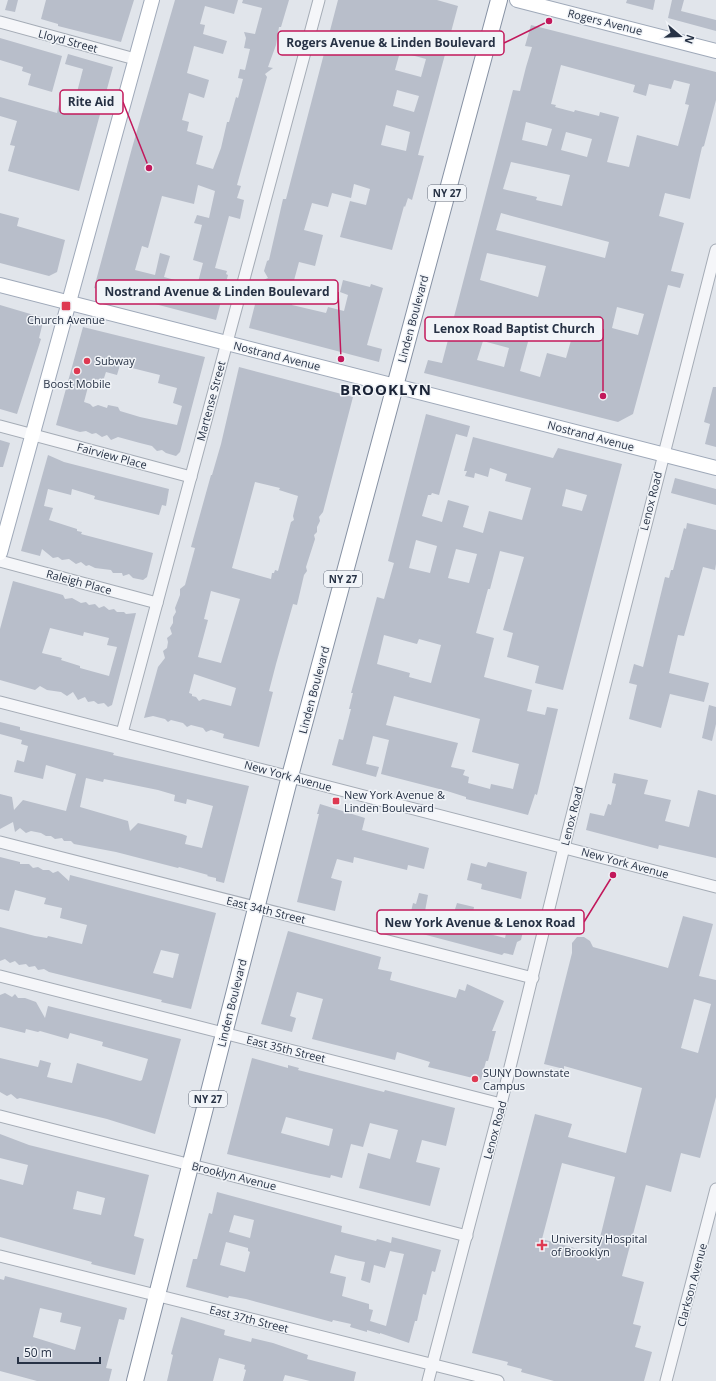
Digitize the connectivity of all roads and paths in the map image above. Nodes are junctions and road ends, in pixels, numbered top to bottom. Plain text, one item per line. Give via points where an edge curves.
1 (152, 0) edge
2 (319, 0) edge
3 (499, 0) edge
4 (517, 0) edge
5 (0, 22) edge
6 (716, 51) edge
7 (135, 59) junction
8 (716, 250) edge
9 (0, 285) edge
10 (69, 303) junction
11 (227, 343) junction
12 (395, 386) junction
13 (0, 426) edge
14 (33, 435) junction
15 (663, 454) junction
16 (716, 468) edge
17 (191, 477) junction
18 (0, 553) edge
19 (0, 561) edge
20 (157, 603) junction
21 (0, 702) edge
22 (122, 733) junction
23 (290, 776) junction
24 (0, 842) edge
25 (564, 847) junction
26 (716, 887) edge
27 (257, 907) junction
28 (0, 976) edge
29 (533, 978) junction
30 (225, 1034) junction
31 (501, 1104) junction
32 (0, 1116) edge
33 (191, 1165) junction
34 (716, 1189) edge
35 (467, 1236) junction
36 (0, 1256) edge
37 (157, 1296) junction
38 (432, 1364) junction
39 (136, 1381) edge
40 (428, 1381) edge
41 (498, 1381) edge
42 (666, 1381) edge

1 - 7 main road
2 - 11 street, Martense Street
3 - 12 highway, Linden Boulevard / NY 27
4 - 6 main road, Rogers Avenue
5 - 7 street, Lloyd Street
7 - 10 main road
8 - 15 street, Lenox Road
9 - 10 main road, Nostrand Avenue
10 - 11 main road, Nostrand Avenue
10 - 14 main road
11 - 12 main road, Nostrand Avenue
11 - 17 street, Martense Street
12 - 15 main road, Nostrand Avenue
12 - 23 highway, Linden Boulevard / NY 27
13 - 14 street, Fairview Place
14 - 17 street, Fairview Place
14 - 18 main road
15 - 16 main road, Nostrand Avenue
15 - 25 street, Lenox Road
17 - 20 street, Martense Street
19 - 20 street, Raleigh Place
20 - 22 street, Martense Street
21 - 22 street, New York Avenue
22 - 23 street, New York Avenue
23 - 25 street, New York Avenue
23 - 27 highway, Linden Boulevard / NY 27
24 - 27 street, East 34th Street
25 - 26 street, New York Avenue
25 - 29 street, Lenox Road
27 - 29 street, East 34th Street
27 - 30 highway, Linden Boulevard / NY 27
28 - 30 street, East 35th Street
29 - 31 street, Lenox Road
30 - 31 street, East 35th Street
30 - 33 highway, Linden Boulevard / NY 27
31 - 35 street, Lenox Road
32 - 33 street, Brooklyn Avenue
33 - 35 street, Brooklyn Avenue
33 - 37 highway, Linden Boulevard / NY 27
34 - 42 street, Clarkson Avenue
35 - 38 street, Lenox Road
36 - 37 street, East 37th Street
37 - 38 street, East 37th Street
37 - 39 highway, Linden Boulevard / NY 27
38 - 40 street, Lenox Road
38 - 41 street, East 37th Street

